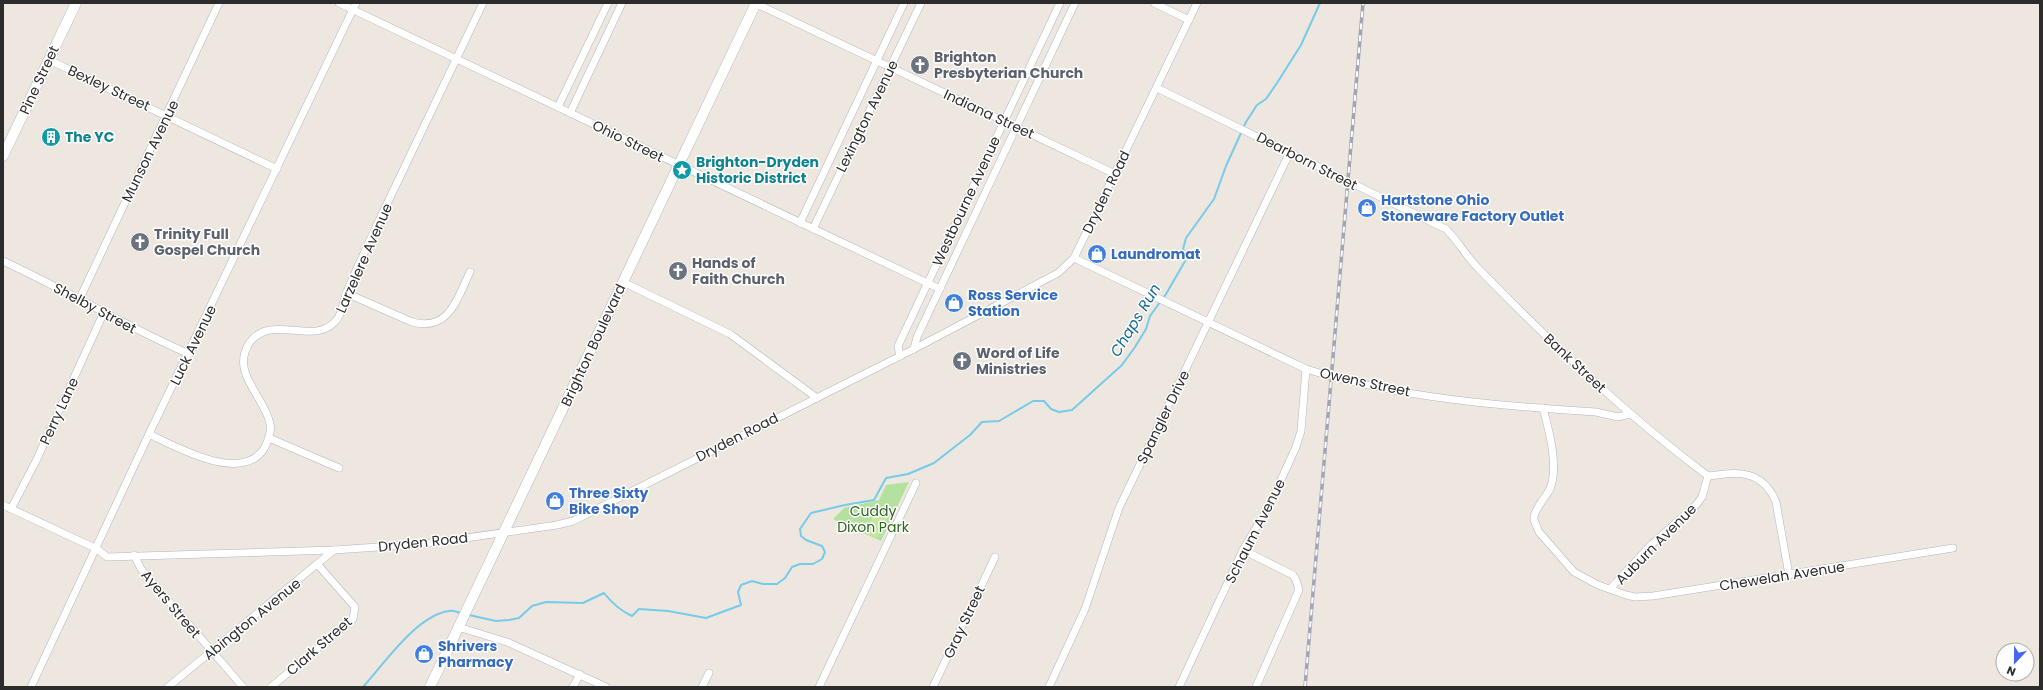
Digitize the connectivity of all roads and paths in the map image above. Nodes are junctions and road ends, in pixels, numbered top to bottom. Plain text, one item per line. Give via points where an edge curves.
1 (76, 3) edge
2 (219, 3) edge
3 (339, 3) edge
4 (484, 3) edge
5 (608, 3) edge
6 (622, 3) edge
7 (756, 3) edge
8 (904, 3) edge
9 (921, 3) edge
10 (1060, 3) edge
11 (1075, 3) edge
12 (1154, 3) edge
13 (1197, 3) edge
14 (354, 6) edge
15 (1189, 20) junction
16 (456, 59) junction
17 (49, 60) junction
18 (876, 61) junction
19 (891, 68) junction
20 (1157, 88) junction
21 (558, 107) junction
22 (570, 113) junction
23 (166, 115) junction
24 (1003, 121) junction
25 (1016, 127) junction
26 (1290, 152) junction
27 (3, 156) edge
28 (678, 165) junction
29 (277, 169) junction
30 (1115, 174) junction
31 (800, 223) junction
32 (813, 229) junction
33 (1454, 237) joint
34 (1074, 258) junction
35 (3, 261) edge
36 (470, 272) dead end
37 (623, 282) junction
38 (927, 283) junction
39 (940, 289) junction
40 (346, 293) junction
41 (80, 298) junction
42 (104, 312) junction
43 (1209, 322) junction
44 (914, 349) junction
45 (189, 354) junction
46 (900, 356) junction
47 (1306, 369) junction
48 (817, 398) junction
49 (1543, 408) junction
50 (1630, 414) junction
51 (149, 434) junction
52 (270, 438) junction
53 (339, 468) dead end
54 (1708, 476) junction
55 (916, 483) dead end
56 (3, 505) edge
57 (11, 509) junction
58 (503, 532) junction
59 (1953, 548) dead end
60 (97, 549) junction
61 (334, 550) junction
62 (1243, 550) junction
63 (134, 555) junction
64 (994, 557) dead end
65 (318, 565) junction
66 (1789, 575) junction
67 (1610, 589) junction
68 (460, 623) junction
69 (212, 651) junction
70 (709, 673) dead end
71 (580, 674) junction
72 (31, 687) edge
73 (168, 687) edge
74 (243, 687) edge
75 (271, 687) edge
76 (430, 687) edge
77 (574, 687) edge
78 (606, 687) edge
79 (702, 687) edge
80 (819, 687) edge
81 (933, 687) edge
82 (1049, 687) edge
83 (1179, 687) edge
84 (1256, 687) edge

1 - 17 street, Pine Street
2 - 23 street, Munson Avenue
3 - 14 street, Ohio Street
4 - 16 street, Larzelere Avenue
5 - 21 street
6 - 22 street
7 - 18 street, Indiana Street
7 - 28 street, Brighton Boulevard
8 - 18 street, Lexington Avenue
9 - 19 street, Lexington Avenue
10 - 24 street, Westbourne Avenue
11 - 25 street, Westbourne Avenue
12 - 15 street
13 - 15 street, Dryden Road
14 - 16 street, Ohio Street
14 - 29 street, Luck Avenue
15 - 20 street, Dryden Road
16 - 21 street, Ohio Street
16 - 40 street, Larzelere Avenue
17 - 23 street, Bexley Street
17 - 27 street, Pine Street
18 - 19 street, Indiana Street
18 - 31 street, Lexington Avenue
19 - 24 street, Indiana Street
19 - 32 street, Lexington Avenue
20 - 26 street, Dearborn Street
20 - 30 street, Dryden Road
21 - 22 street, Ohio Street
22 - 28 street, Ohio Street
23 - 29 street, Bexley Street
23 - 41 street, Munson Avenue
24 - 25 street, Indiana Street
24 - 38 street, Westbourne Avenue
25 - 30 street, Indiana Street
25 - 39 street, Westbourne Avenue
26 - 33 street, Dearborn Street via 1446,228
26 - 43 street, Spangler Drive
28 - 31 street, Ohio Street
28 - 37 street, Brighton Boulevard
29 - 45 street, Luck Avenue
30 - 34 street, Dryden Road
31 - 32 street, Ohio Street
32 - 38 street, Ohio Street
33 - 50 street, Bank Street via 1467,256 1564,355
34 - 43 street, Owens Street
34 - 44 street, Dryden Road via 1058,273
35 - 41 street, Shelby Street
36 - 40 street via 450,310 433,324 422,325 412,322
37 - 48 street via 730,334
37 - 58 street, Brighton Boulevard
38 - 39 street, Ohio Street
38 - 46 street, Westbourne Avenue via 898,346
39 - 44 street, Westbourne Avenue via 917,337
40 - 52 street, Larzelere Avenue via 342,308 332,325 311,332 287,329 266,331 257,335 245,352 245,375 268,418
41 - 42 street, Shelby Street
42 - 45 street, Shelby Street
42 - 57 street, Perry Lane via 36,461
43 - 47 street, Owens Street
43 - 82 street, Spangler Drive via 1119,508 1085,609
44 - 46 street, Dryden Road
45 - 51 street, Luck Avenue
46 - 48 street, Dryden Road
47 - 49 street, Owens Street via 1356,383 1464,401
47 - 62 street, Schaum Avenue via 1301,431 1296,447 1270,504
48 - 58 street, Dryden Road via 572,521
49 - 50 street, Owens Street via 1596,412 1618,417
49 - 67 street, Chewelah Avenue via 1550,437 1553,480 1534,520 1539,532 1566,564 1585,579
50 - 54 street, Bank Street
51 - 52 street via 194,456 239,463 257,457
51 - 60 street, Luck Avenue
52 - 53 street
54 - 66 street via 1749,475 1765,483 1776,502
54 - 67 street, Auburn Avenue via 1702,497 1696,504 1652,544
55 - 80 street
56 - 57 street
57 - 60 street
58 - 61 street, Dryden Road via 423,544
58 - 68 street, Brighton Boulevard
59 - 66 street, Chewelah Avenue
60 - 63 street, Dryden Road via 107,557
60 - 72 street, Luck Avenue
61 - 63 street, Dryden Road
61 - 65 street, Abington Avenue
62 - 83 street, Schaum Avenue
62 - 84 street via 1293,575 1298,590
63 - 69 street, Ayers Street via 141,569
64 - 81 street, Gray Street
65 - 69 street, Abington Avenue
65 - 75 street, Clark Street via 355,607 353,619
66 - 67 street, Chewelah Avenue via 1653,596 1635,597
68 - 71 street
68 - 76 street, Brighton Boulevard
69 - 73 street, Abington Avenue
69 - 74 street, Ayers Street
70 - 79 street
71 - 77 street
71 - 78 street

